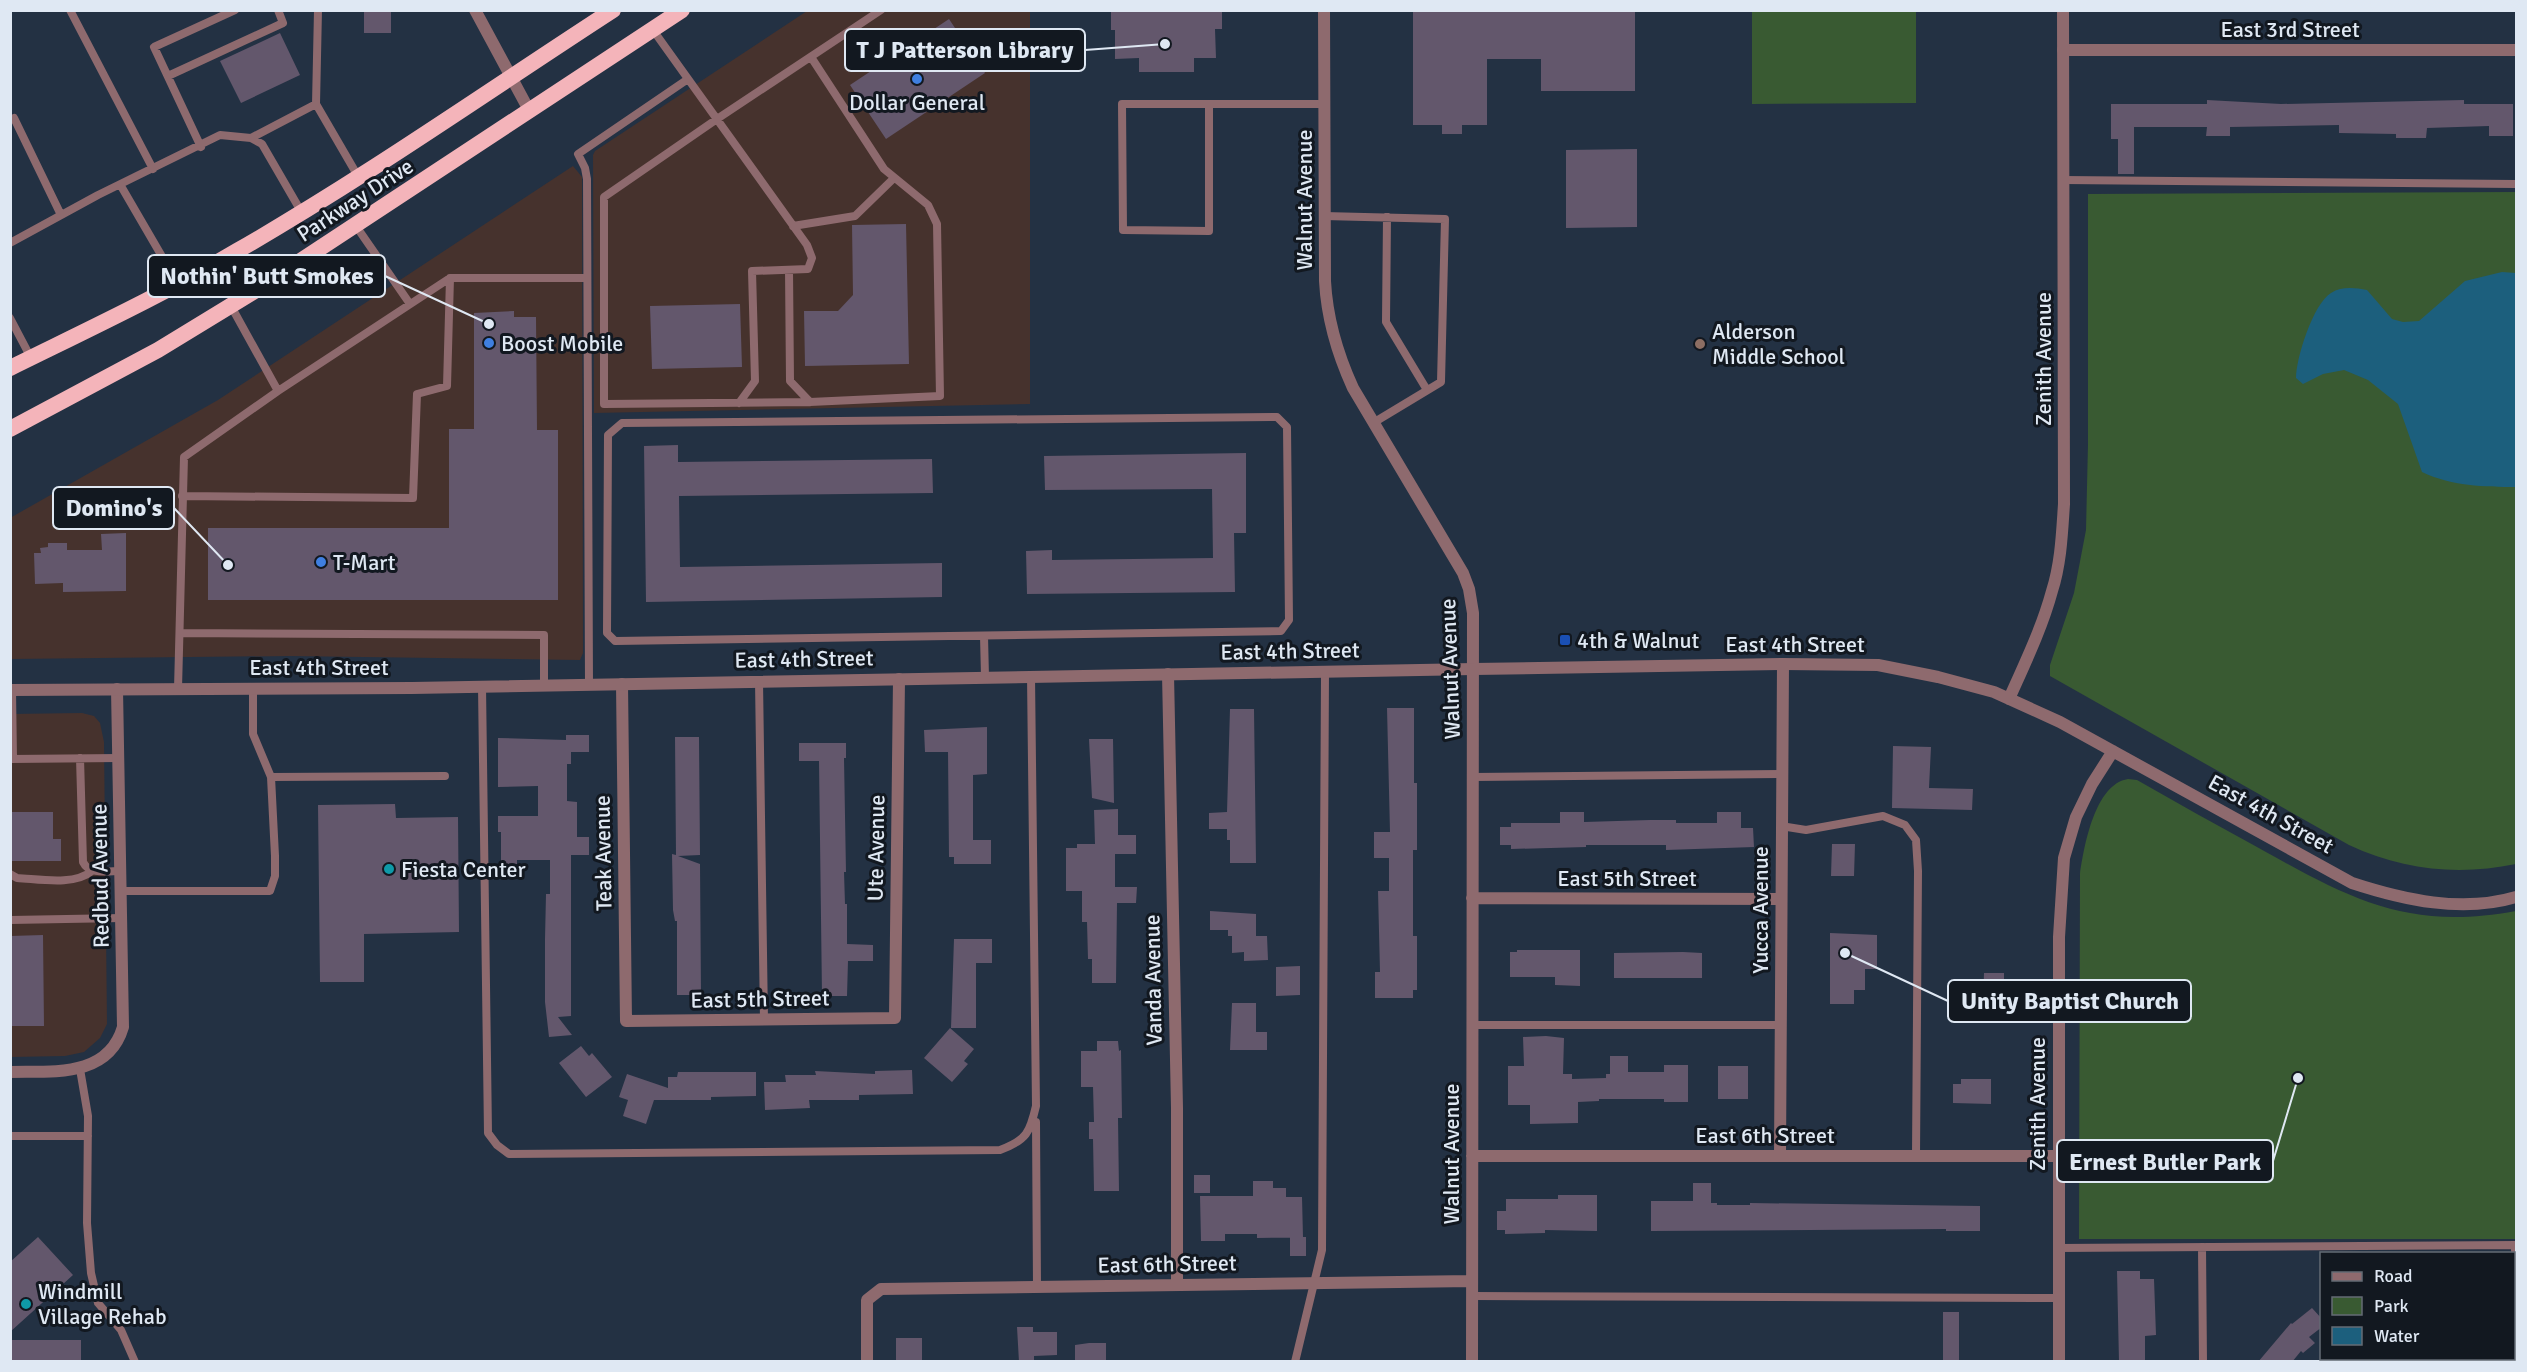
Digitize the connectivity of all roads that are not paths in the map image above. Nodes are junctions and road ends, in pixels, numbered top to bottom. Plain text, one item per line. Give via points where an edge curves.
1 (70, 10) edge
2 (235, 10) edge
3 (278, 10) edge
4 (318, 10) edge
5 (475, 10) edge
6 (613, 10) edge
7 (682, 10) edge
8 (881, 10) edge
9 (1324, 10) edge
10 (2063, 10) edge
11 (653, 30) junction
12 (2063, 50) junction
13 (2517, 50) edge
14 (811, 57) junction
15 (168, 76) junction
16 (510, 77) junction
17 (688, 79) junction
18 (316, 104) junction
19 (1209, 104) junction
20 (1324, 104) junction
21 (530, 112) junction
22 (12, 117) edge
23 (717, 118) junction
24 (251, 138) junction
25 (201, 147) junction
26 (153, 169) junction
27 (359, 178) junction
28 (893, 179) junction
29 (2063, 180) junction
30 (2517, 184) edge
31 (121, 186) junction
32 (302, 213) junction
33 (61, 215) junction
34 (1324, 216) junction
35 (1388, 217) junction
36 (356, 226) junction
37 (794, 226) junction
38 (10, 243) edge
39 (789, 270) junction
40 (450, 278) junction
41 (587, 278) junction
42 (178, 284) junction
43 (410, 304) junction
44 (231, 306) junction
45 (10, 318) edge
46 (31, 358) junction
47 (10, 368) edge
48 (1428, 390) junction
49 (278, 391) junction
50 (810, 402) junction
51 (739, 403) junction
52 (1373, 423) junction
53 (10, 429) edge
54 (182, 496) junction
55 (181, 633) junction
56 (984, 636) junction
57 (1783, 664) junction
58 (1473, 669) junction
59 (1325, 671) junction
60 (1168, 674) junction
61 (1031, 676) junction
62 (986, 677) junction
63 (899, 679) junction
64 (759, 681) junction
65 (589, 684) junction
66 (622, 684) junction
67 (482, 686) junction
68 (544, 686) junction
69 (253, 688) junction
70 (117, 689) junction
71 (178, 689) junction
72 (11, 690) edge
73 (2009, 699) junction
74 (2113, 751) junction
75 (80, 758) junction
76 (119, 758) junction
77 (12, 759) edge
78 (1782, 774) junction
79 (445, 776) dead end
80 (271, 777) junction
81 (1473, 777) junction
82 (1781, 826) junction
83 (92, 871) junction
84 (121, 871) junction
85 (10, 874) edge
86 (122, 891) junction
87 (2517, 897) edge
88 (1472, 898) junction
89 (1781, 899) junction
90 (122, 918) junction
91 (10, 920) edge
92 (895, 1018) joint
93 (764, 1020) junction
94 (626, 1021) joint
95 (1472, 1025) junction
96 (1780, 1025) junction
97 (80, 1069) junction
98 (10, 1072) edge
99 (1036, 1106) junction
100 (10, 1136) edge
101 (88, 1136) junction
102 (1472, 1156) junction
103 (1780, 1156) junction
104 (1916, 1156) junction
105 (2058, 1156) junction
106 (2516, 1245) edge
107 (2202, 1247) junction
108 (2058, 1248) junction
109 (1472, 1281) junction
110 (1315, 1283) junction
111 (1177, 1285) junction
112 (1037, 1287) junction
113 (1472, 1296) junction
114 (2059, 1298) junction
115 (135, 1362) edge
116 (867, 1362) edge
117 (1295, 1362) edge
118 (1472, 1362) edge
119 (2059, 1362) edge
120 (2203, 1362) edge
121 (2516, 1362) edge

1 - 26 lane
2 - 15 lane via 154,47
3 - 15 lane via 283,22
4 - 18 lane
5 - 16 street
6 - 16 highway, Parkway Drive
7 - 11 highway, Parkway Drive
8 - 14 lane
9 - 20 street, Walnut Avenue
10 - 12 street, Zenith Avenue
11 - 17 lane
11 - 21 highway, Parkway Drive
12 - 13 street, East 3rd Street
12 - 29 street, Zenith Avenue
14 - 23 lane
14 - 28 lane
15 - 25 lane
16 - 21 street
16 - 27 highway, Parkway Drive
17 - 23 lane
17 - 41 lane via 578,154 587,179
18 - 24 lane
18 - 27 lane
19 - 19 lane via 1122,104 1123,230 1209,231
19 - 20 lane
20 - 34 street, Walnut Avenue
21 - 36 highway, Parkway Drive
22 - 33 lane
23 - 37 lane
23 - 51 lane via 604,197 604,404
24 - 25 lane via 220,135
24 - 32 lane via 262,144
25 - 26 lane
26 - 31 lane
27 - 32 highway, Parkway Drive
28 - 37 lane via 855,216
28 - 50 lane via 928,206 937,224 940,396
29 - 30 lane
29 - 73 street, Zenith Avenue via 2064,504 2060,548 2047,609
31 - 33 lane
31 - 42 lane
32 - 42 highway, Parkway Drive
33 - 38 lane
34 - 35 lane
34 - 52 street, Walnut Avenue via 1324,281 1329,322 1345,371
35 - 48 lane via 1386,322
35 - 48 lane via 1445,219 1441,382
36 - 43 lane
36 - 44 highway, Parkway Drive
37 - 39 lane via 812,258 808,269
39 - 50 lane via 790,381
39 - 51 lane via 752,271 755,381
40 - 41 lane
40 - 43 lane
40 - 54 lane via 447,386 417,394 413,498
41 - 65 lane
42 - 46 highway, Parkway Drive
43 - 49 lane
44 - 49 lane
44 - 53 highway, Parkway Drive
45 - 46 lane
46 - 47 highway, Parkway Drive
48 - 52 lane
49 - 54 lane via 184,457
50 - 51 lane
52 - 58 street, Walnut Avenue via 1463,573 1473,613
54 - 55 lane
55 - 68 lane via 544,635
55 - 71 lane
56 - 56 lane via 1281,631 1289,620 1287,427 1277,417 622,423 608,435 608,633 615,640
56 - 62 lane
57 - 58 street, East 4th Street
57 - 73 street, East 4th Street via 1878,665 1938,677
57 - 78 street, Yucca Avenue
58 - 59 street, East 4th Street
58 - 81 street, Walnut Avenue
59 - 60 street, East 4th Street
59 - 110 lane via 1322,1250
60 - 61 street, East 4th Street
60 - 111 street, Vanda Avenue
61 - 62 street, East 4th Street
61 - 99 lane
62 - 63 street, East 4th Street
63 - 64 street, East 4th Street
63 - 92 street, Ute Avenue
64 - 66 street, East 4th Street
64 - 93 lane
65 - 66 street, East 4th Street
65 - 68 street, East 4th Street
66 - 94 street, Teak Avenue
67 - 68 street, East 4th Street
67 - 69 street, East 4th Street
67 - 99 lane via 488,1133 508,1154 1000,1150 1017,1144 1031,1130
69 - 71 street, East 4th Street
69 - 80 lane via 253,734
70 - 71 street, East 4th Street
70 - 72 street, East 4th Street
70 - 76 street, Redbud Avenue
72 - 77 lane
73 - 74 street, East 4th Street
74 - 87 street, East 4th Street via 2352,883 2431,903
74 - 105 street, Zenith Avenue via 2076,817 2064,858 2059,937
75 - 76 lane
75 - 77 lane
75 - 83 lane via 83,862
76 - 84 street, Redbud Avenue
78 - 81 lane
78 - 82 street, Yucca Avenue
79 - 80 lane
80 - 86 lane via 275,876 270,891
81 - 88 street, Walnut Avenue
82 - 89 street, Yucca Avenue
82 - 104 lane via 1806,830 1883,816 1905,825 1916,840
83 - 84 lane
83 - 85 lane via 64,879 17,878
84 - 86 street, Redbud Avenue
86 - 90 street, Redbud Avenue
88 - 89 street, East 5th Street
88 - 95 street, Walnut Avenue
89 - 96 street, Yucca Avenue
90 - 91 lane
90 - 97 street, Redbud Avenue via 124,1022 118,1040 106,1056
92 - 93 street, East 5th Street
93 - 94 street, East 5th Street
95 - 96 lane
95 - 102 street, Walnut Avenue
96 - 103 street, Yucca Avenue
97 - 98 street
97 - 101 lane
99 - 112 lane
100 - 101 lane
101 - 115 lane via 91,1273 98,1303 121,1329
102 - 103 street, East 6th Street
102 - 109 street, Walnut Avenue
103 - 104 street, East 6th Street
104 - 105 street, East 6th Street
105 - 108 street, Zenith Avenue
106 - 107 lane
106 - 121 lane
107 - 108 lane
107 - 120 lane
108 - 114 street, Zenith Avenue
109 - 110 street, East 6th Street
109 - 113 street, Walnut Avenue
110 - 111 street, East 6th Street
110 - 117 lane
111 - 112 street, East 6th Street
112 - 116 street, East 6th Street via 881,1289 867,1300
113 - 114 lane
113 - 118 street, Walnut Avenue
114 - 119 street, Zenith Avenue

